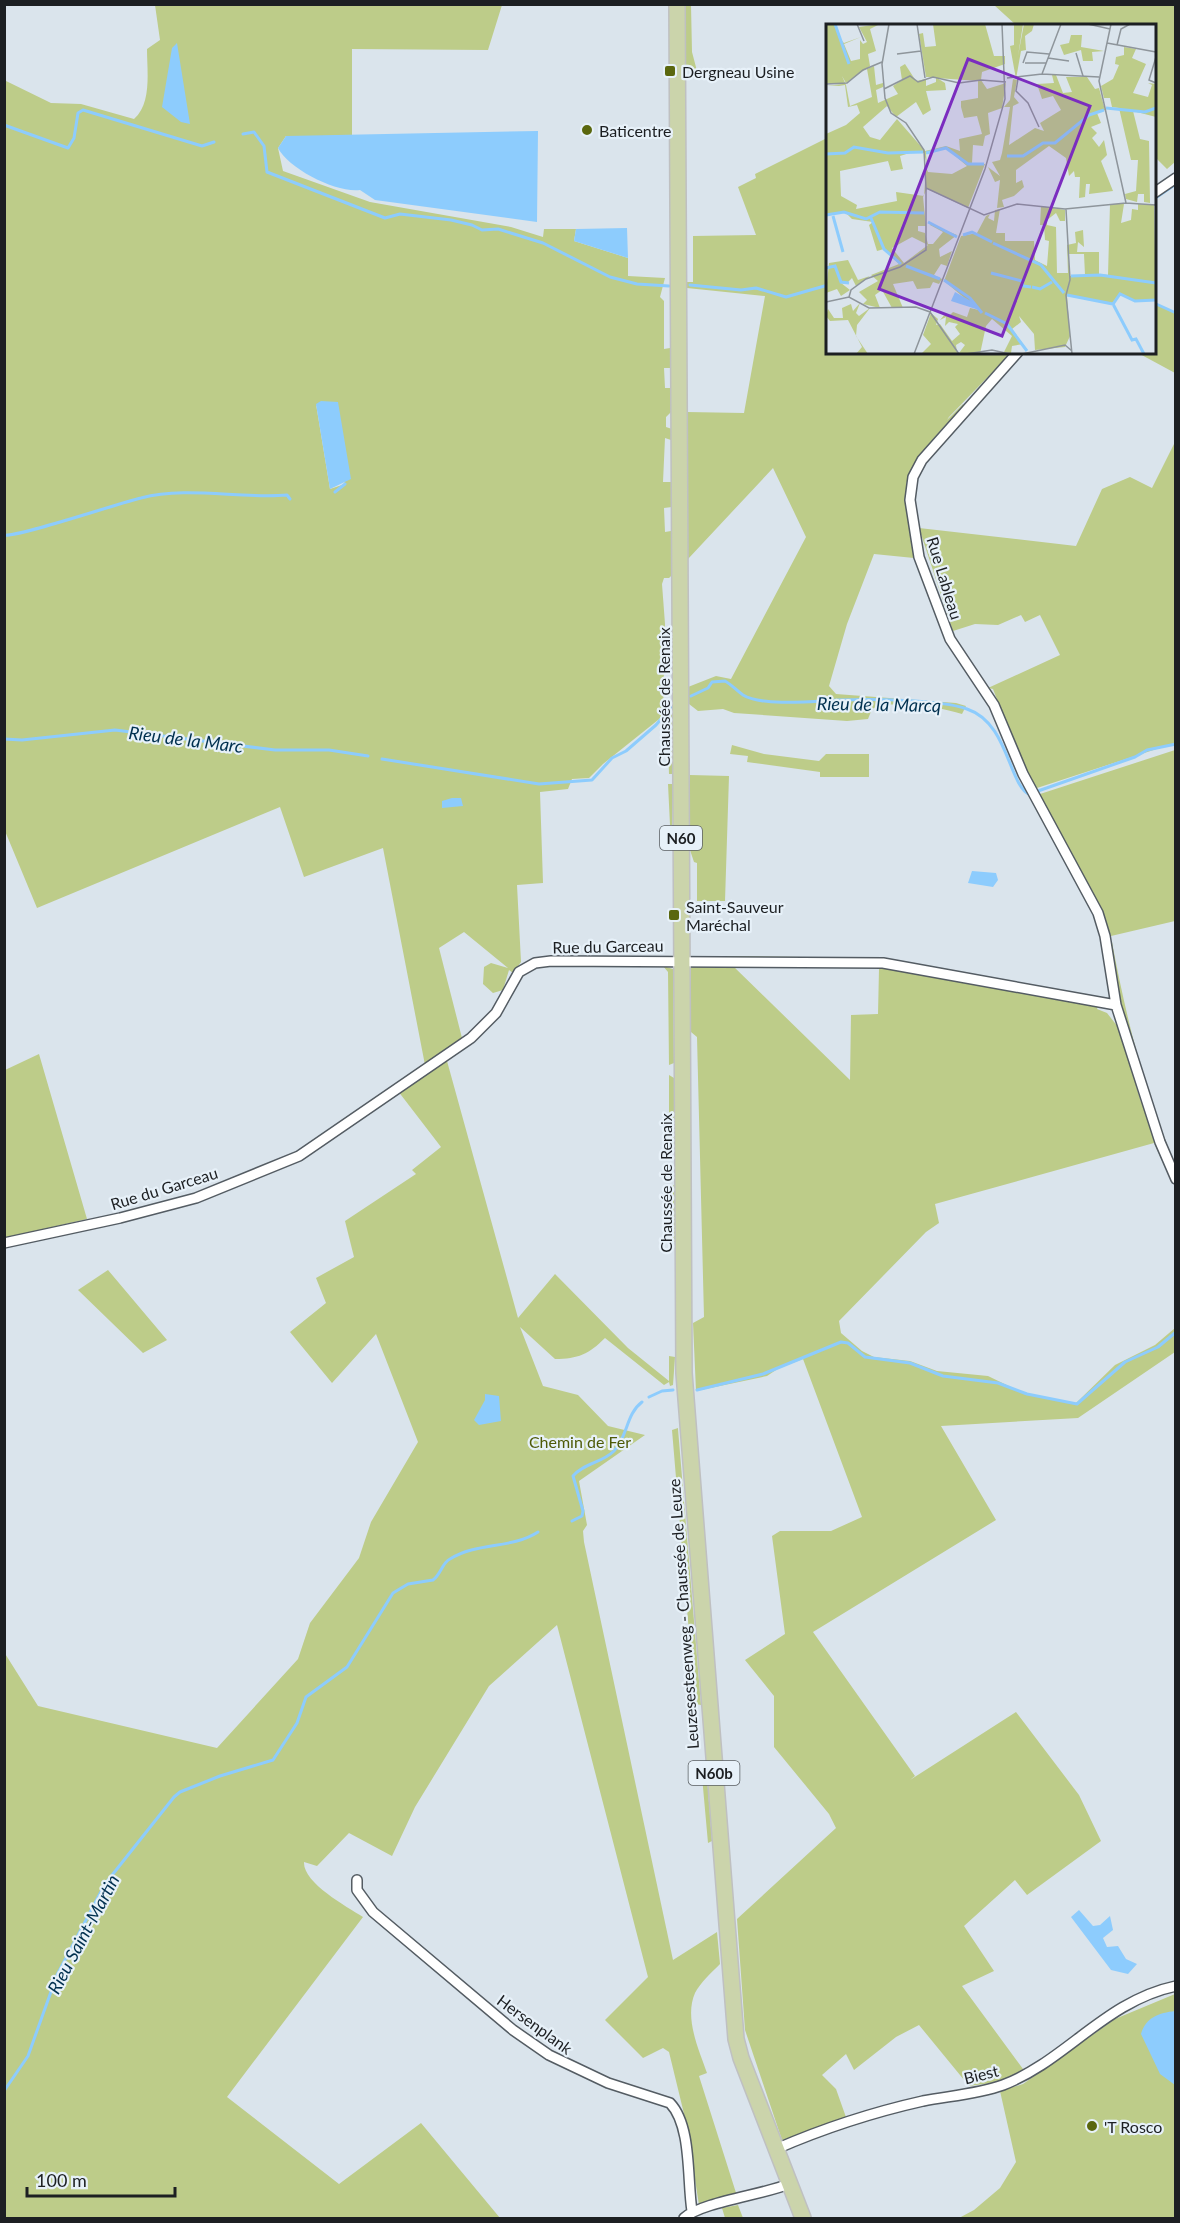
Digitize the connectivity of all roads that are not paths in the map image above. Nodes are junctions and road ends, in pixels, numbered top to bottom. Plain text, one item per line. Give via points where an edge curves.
1 (677, 4) edge
2 (1176, 178) edge
3 (1156, 192) edge
4 (1016, 354) edge
5 (682, 961) junction
6 (1116, 1005) junction
7 (1176, 1179) edge
8 (4, 1243) edge
9 (684, 1390) joint
10 (357, 1880) dead end
11 (1176, 1986) edge
12 (776, 2149) junction
13 (789, 2184) junction
14 (692, 2211) junction
15 (684, 2218) edge
16 (803, 2218) edge

1 - 5 main road, Chaussée de Renaix / N60
2 - 3 street
4 - 6 street, Rue Lableau via 922,460 913,477 910,500 919,556 943,624 958,654 994,705 1033,794 1102,923
5 - 6 street, Rue du Garceau via 896,964
5 - 8 street, Rue du Garceau via 535,963 519,972 496,1013 471,1038 299,1156 196,1198
5 - 9 main road, Chaussée de Renaix / N60
6 - 7 street via 1160,1142
9 - 12 main road, Leuzesesteenweg - Chaussée de Leuze / N60b via 732,2003 741,2058
10 - 14 street, Hersenplank via 357,1890 373,1912 532,2044 569,2067 669,2103 679,2118
11 - 12 street, Biest via 1109,2014 1047,2059 1002,2085 910,2105
12 - 13 main road, Leuzesesteenweg - Chaussée de Leuze / N60b
13 - 14 street
13 - 16 main road, Leuzesesteenweg - Chaussée de Leuze / N60b
14 - 15 street

